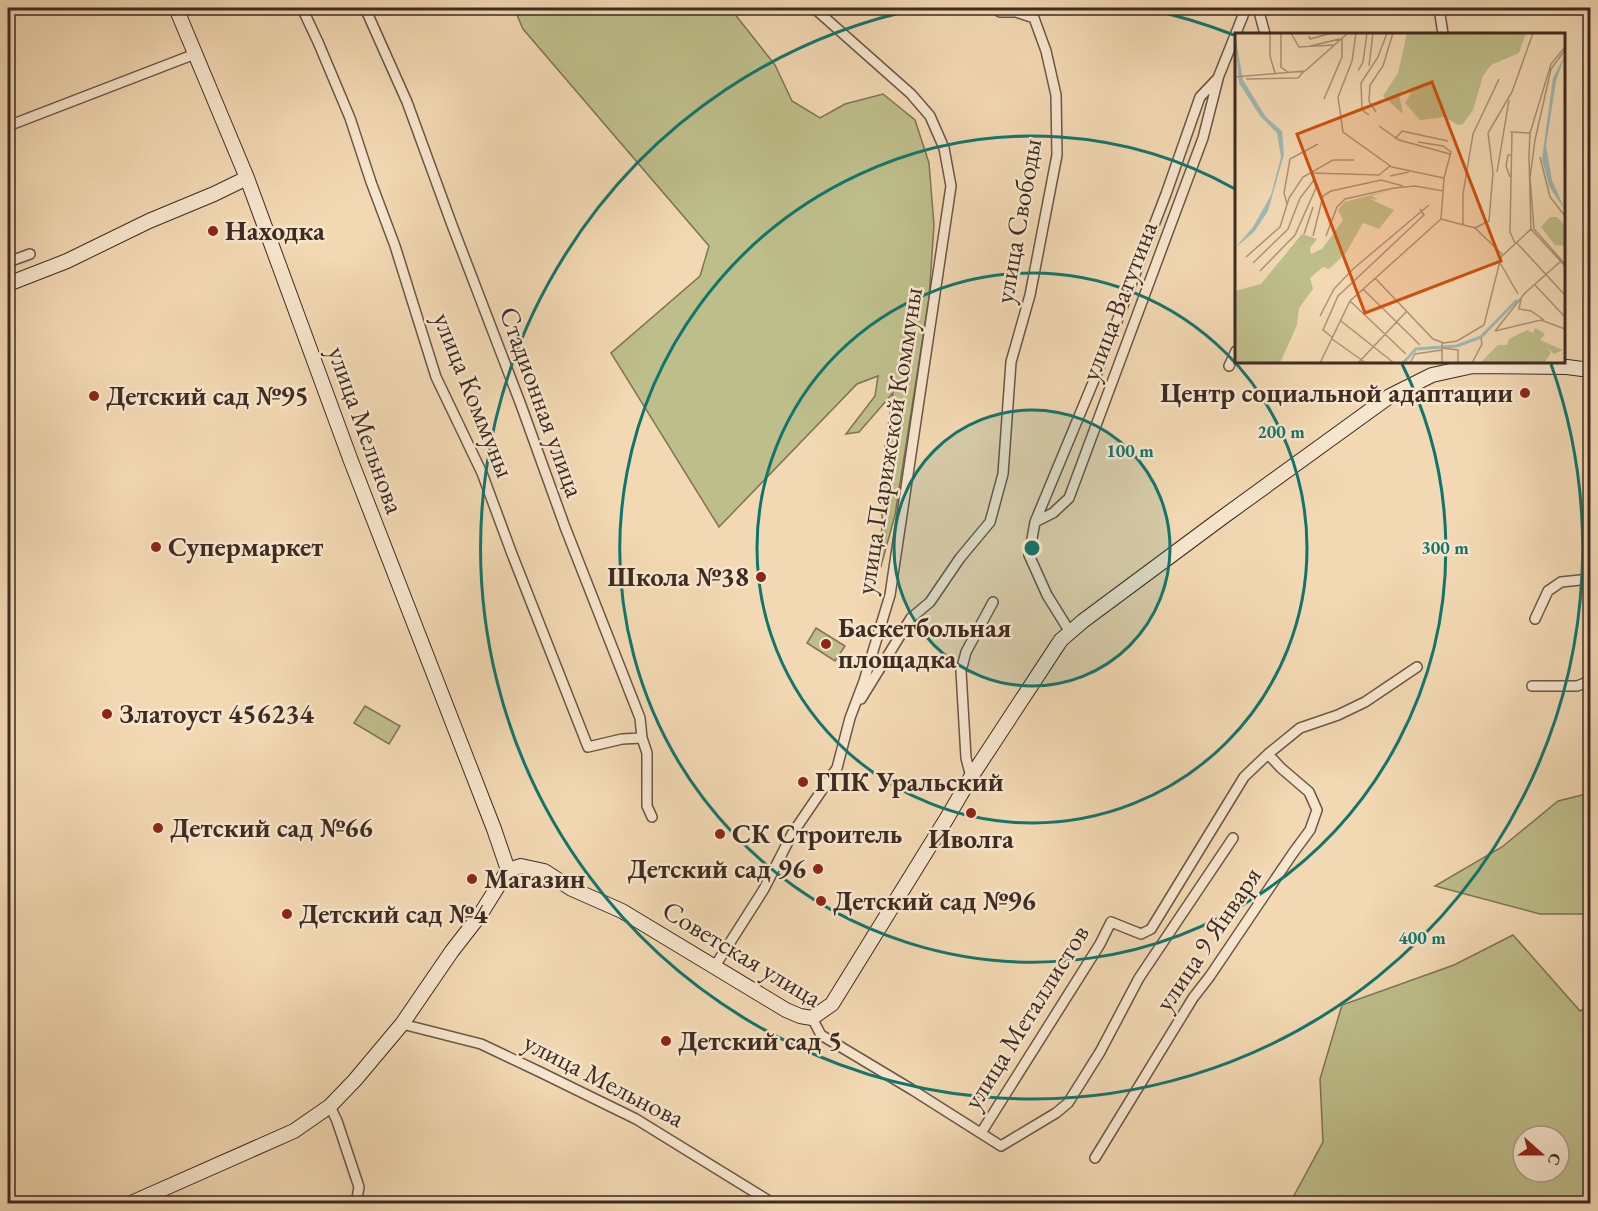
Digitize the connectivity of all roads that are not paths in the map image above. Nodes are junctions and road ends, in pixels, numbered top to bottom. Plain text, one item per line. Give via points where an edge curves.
1 (176, 8) edge
2 (302, 8) edge
3 (365, 8) edge
4 (814, 8) edge
5 (996, 8) edge
6 (1245, 8) edge
7 (1258, 8) edge
8 (1439, 8) edge
9 (1235, 33) edge
10 (1265, 33) edge
11 (1443, 33) edge
12 (1235, 34) edge
13 (195, 54) junction
14 (1218, 78) junction
15 (8, 126) edge
16 (247, 178) junction
17 (30, 255) dead end
18 (8, 262) edge
19 (8, 284) edge
20 (1235, 353) edge
21 (1229, 366) dead end
22 (1590, 370) edge
23 (1035, 522) junction
24 (1590, 579) edge
25 (993, 602) dead end
26 (1535, 619) dead end
27 (1070, 632) junction
28 (1417, 667) dead end
29 (1590, 681) edge
30 (1532, 686) dead end
31 (850, 718) junction
32 (642, 738) junction
33 (1268, 754) junction
34 (971, 777) junction
35 (652, 817) dead end
36 (1233, 838) dead end
37 (508, 870) junction
38 (715, 966) junction
39 (812, 1018) junction
40 (402, 1024) junction
41 (330, 1106) junction
42 (981, 1133) junction
43 (1000, 1146) joint
44 (1095, 1158) dead end
45 (129, 1203) edge
46 (356, 1203) edge
47 (774, 1203) edge

1 - 13 main road, улица Мельнова
2 - 32 street, улица Коммуны via 350,117 436,377 482,473 588,747
3 - 32 street, Стадионная улица via 407,102 640,718
4 - 31 street, улица Парижской Коммуны via 911,94 930,116 944,148 951,186 890,596
5 - 31 street, улица Свободы via 1034,18 1056,95 1057,155 1030,295 1011,362 1003,474 990,522 930,602 911,618
6 - 9 street, улица Ватутина
7 - 10 street
8 - 11 street
12 - 14 street, улица Ватутина
13 - 15 street
13 - 16 main road, улица Мельнова
14 - 23 street, улица Ватутина via 1200,97 1097,373
14 - 23 street, улица Ватутина via 1203,138 1069,498 1053,513
16 - 19 main road
16 - 37 main road, улица Мельнова
17 - 18 street
20 - 21 street
22 - 27 main road via 1473,366 1432,375 1390,396
23 - 27 street, улица Ватутина via 1029,555
24 - 26 street via 1561,582 1548,591
25 - 34 street via 966,652 961,671 966,758
27 - 34 main road
28 - 33 street, улица Металлистов via 1365,702 1300,728
29 - 30 street via 1577,686
31 - 38 street, улица Парижской Коммуны via 837,768 792,834 764,889
32 - 35 street, Стадионная улица via 647,753 647,806
33 - 42 street, улица Металлистов via 1244,777 1151,929 1141,934 1111,922
33 - 44 street, улица 9 Января via 1309,792 1317,810 1311,830 1193,999
34 - 39 main road via 831,1004
36 - 43 street, улица Металлистов via 1139,978 1101,1052 1068,1102
37 - 38 main road, Советская улица via 521,866 544,871
37 - 40 main road
38 - 39 main road, Советская улица via 786,1010
39 - 42 street, Советская улица via 821,1035
40 - 41 main road
40 - 47 street, улица Мельнова via 481,1044 551,1077 636,1119
41 - 45 main road via 294,1131
41 - 46 street via 359,1187
42 - 43 street, Советская улица

